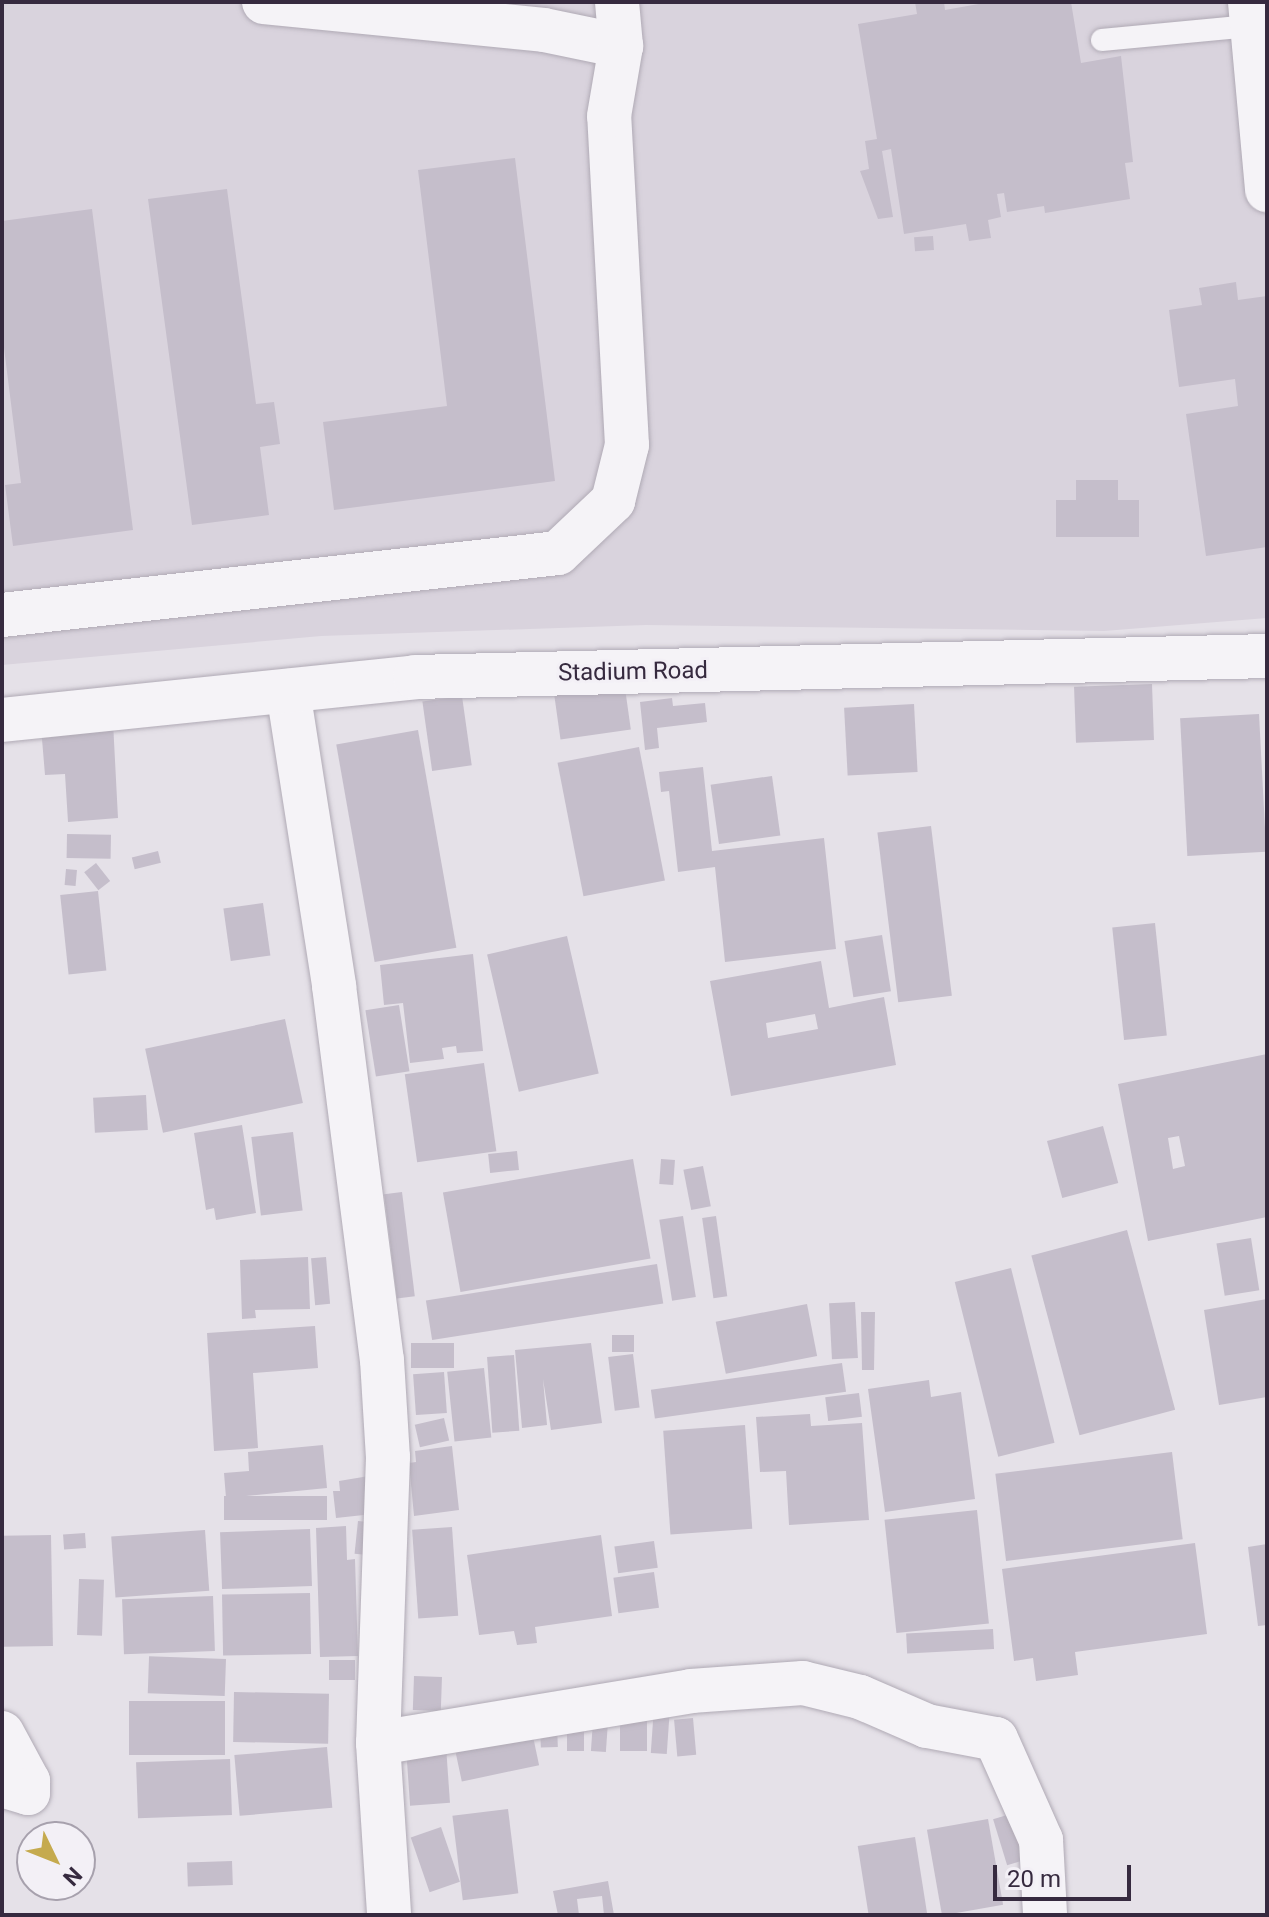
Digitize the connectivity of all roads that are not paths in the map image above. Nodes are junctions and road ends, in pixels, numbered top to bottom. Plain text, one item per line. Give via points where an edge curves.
1 (264, 2) edge
2 (617, 2) edge
3 (1250, 14) edge
4 (1102, 40) dead end
5 (621, 46) junction
6 (1267, 190) edge
7 (2, 615) edge
8 (1267, 656) edge
9 (288, 691) junction
10 (2, 720) edge
11 (2, 1733) edge
12 (378, 1743) junction
13 (2, 1785) edge
14 (389, 1915) edge
15 (1045, 1915) edge

1 - 5 street via 544,30
2 - 5 street
3 - 4 lane
3 - 6 street
5 - 7 street via 609,116 627,445 613,501 558,553
8 - 9 street, Stadium Road via 415,677
9 - 10 street, Stadium Road
9 - 12 street via 334,986 382,1360 388,1457
11 - 13 street via 28,1781 28,1793
12 - 14 street
12 - 15 street via 691,1691 803,1683 860,1697 927,1726 996,1739 1041,1840

